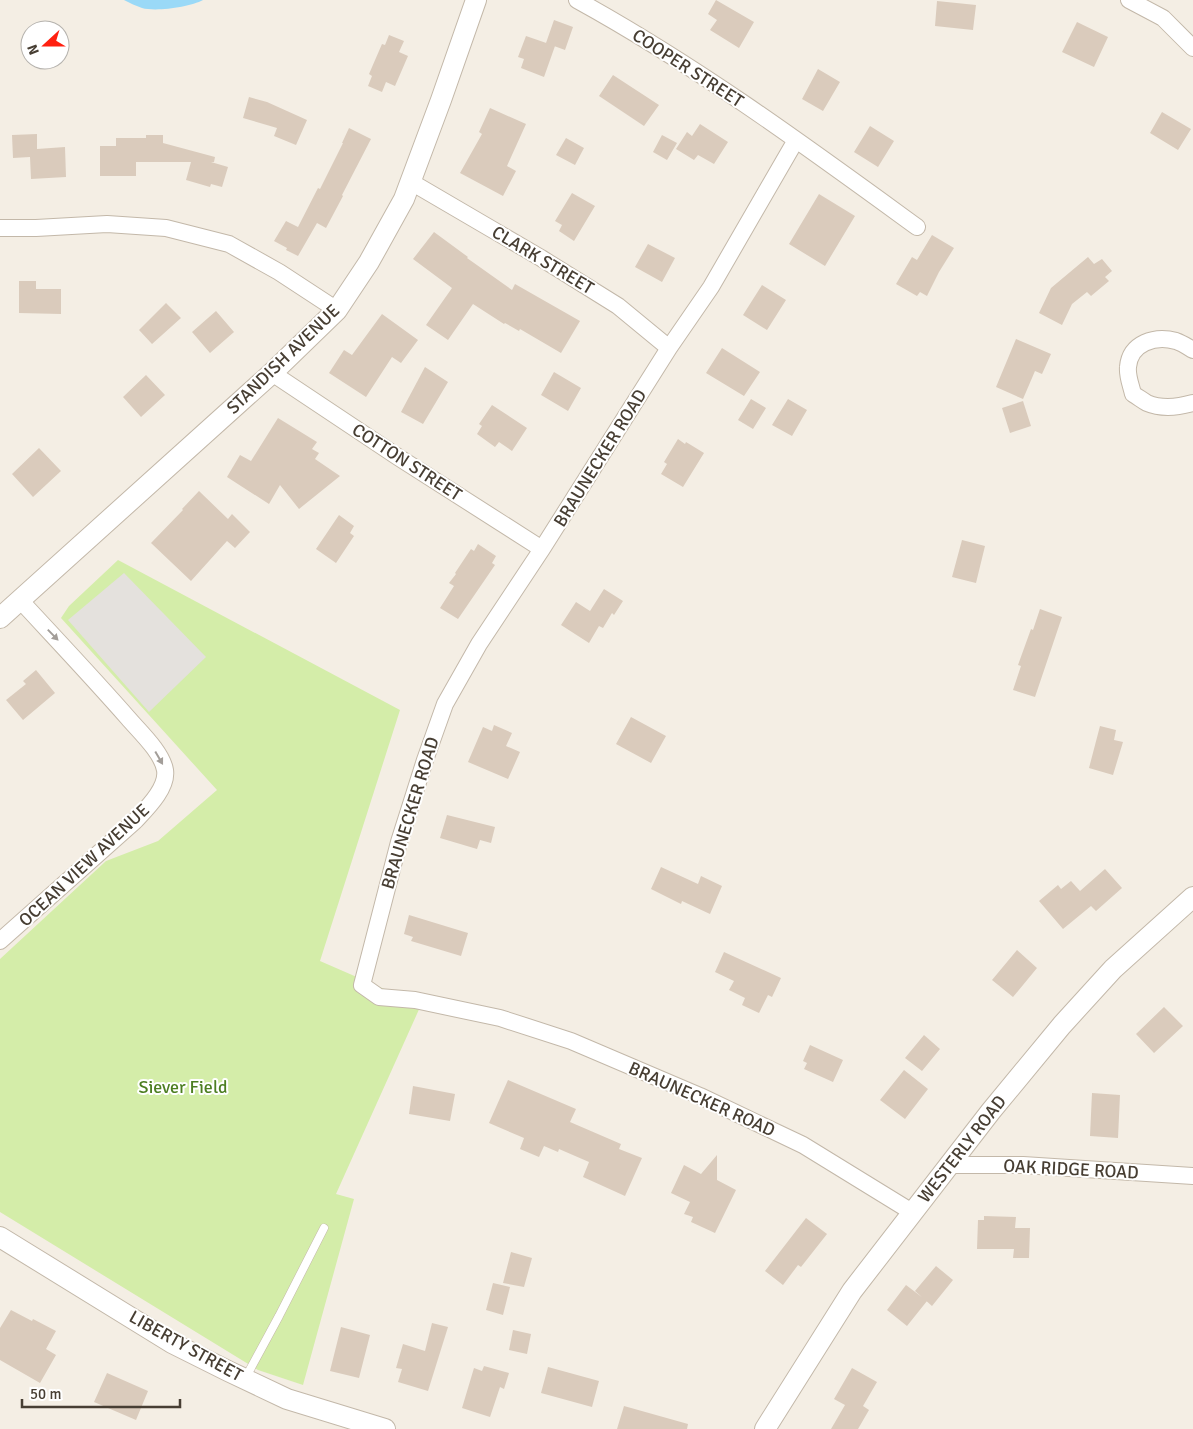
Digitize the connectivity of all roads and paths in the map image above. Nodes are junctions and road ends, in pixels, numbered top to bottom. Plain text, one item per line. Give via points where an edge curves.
1 (476, 0) edge
2 (577, 0) edge
3 (1129, 0) edge
4 (1193, 48) edge
5 (796, 140) junction
6 (411, 182) junction
7 (917, 227) dead end
8 (0, 228) edge
9 (337, 310) junction
10 (669, 348) junction
11 (1193, 350) edge
12 (272, 373) junction
13 (1193, 403) edge
14 (542, 549) junction
15 (20, 600) junction
16 (0, 618) edge
17 (1193, 897) edge
18 (0, 941) edge
19 (949, 1165) junction
20 (1193, 1176) edge
21 (912, 1212) junction
22 (324, 1228) dead end
23 (0, 1236) edge
24 (245, 1379) junction
25 (385, 1429) edge
26 (765, 1429) edge

1 - 6 street, STANDISH AVENUE
2 - 5 street, COOPER STREET via 706,78
3 - 4 street via 1163,18
5 - 7 street, COOPER STREET
5 - 10 street, BRAUNECKER ROAD via 711,287
6 - 9 street, STANDISH AVENUE via 369,262
6 - 10 street, CLARK STREET via 618,306
8 - 9 street via 107,224 166,228 229,244
9 - 12 street, STANDISH AVENUE
10 - 14 street, BRAUNECKER ROAD
11 - 13 street via 1176,341 1159,339 1142,343 1131,354 1128,368 1133,394 1148,403 1166,407
12 - 14 street, COTTON STREET
12 - 15 street, STANDISH AVENUE
14 - 21 street, BRAUNECKER ROAD via 479,644 445,704 399,842 362,985 379,997 415,1000 500,1018 571,1041 700,1096 803,1145
15 - 16 street, STANDISH AVENUE
15 -> 18 street, OCEAN VIEW AVENUE via 149,742 161,758 165,771 164,782 153,801 135,821
17 - 19 street, WESTERLY ROAD via 1113,969 1062,1025
19 - 20 street, OAK RIDGE ROAD via 1023,1165
19 - 21 street, WESTERLY ROAD
21 - 26 street, WESTERLY ROAD via 852,1291
22 - 24 lane
23 - 24 street, LIBERTY STREET via 172,1343
24 - 25 street, LIBERTY STREET via 287,1399

